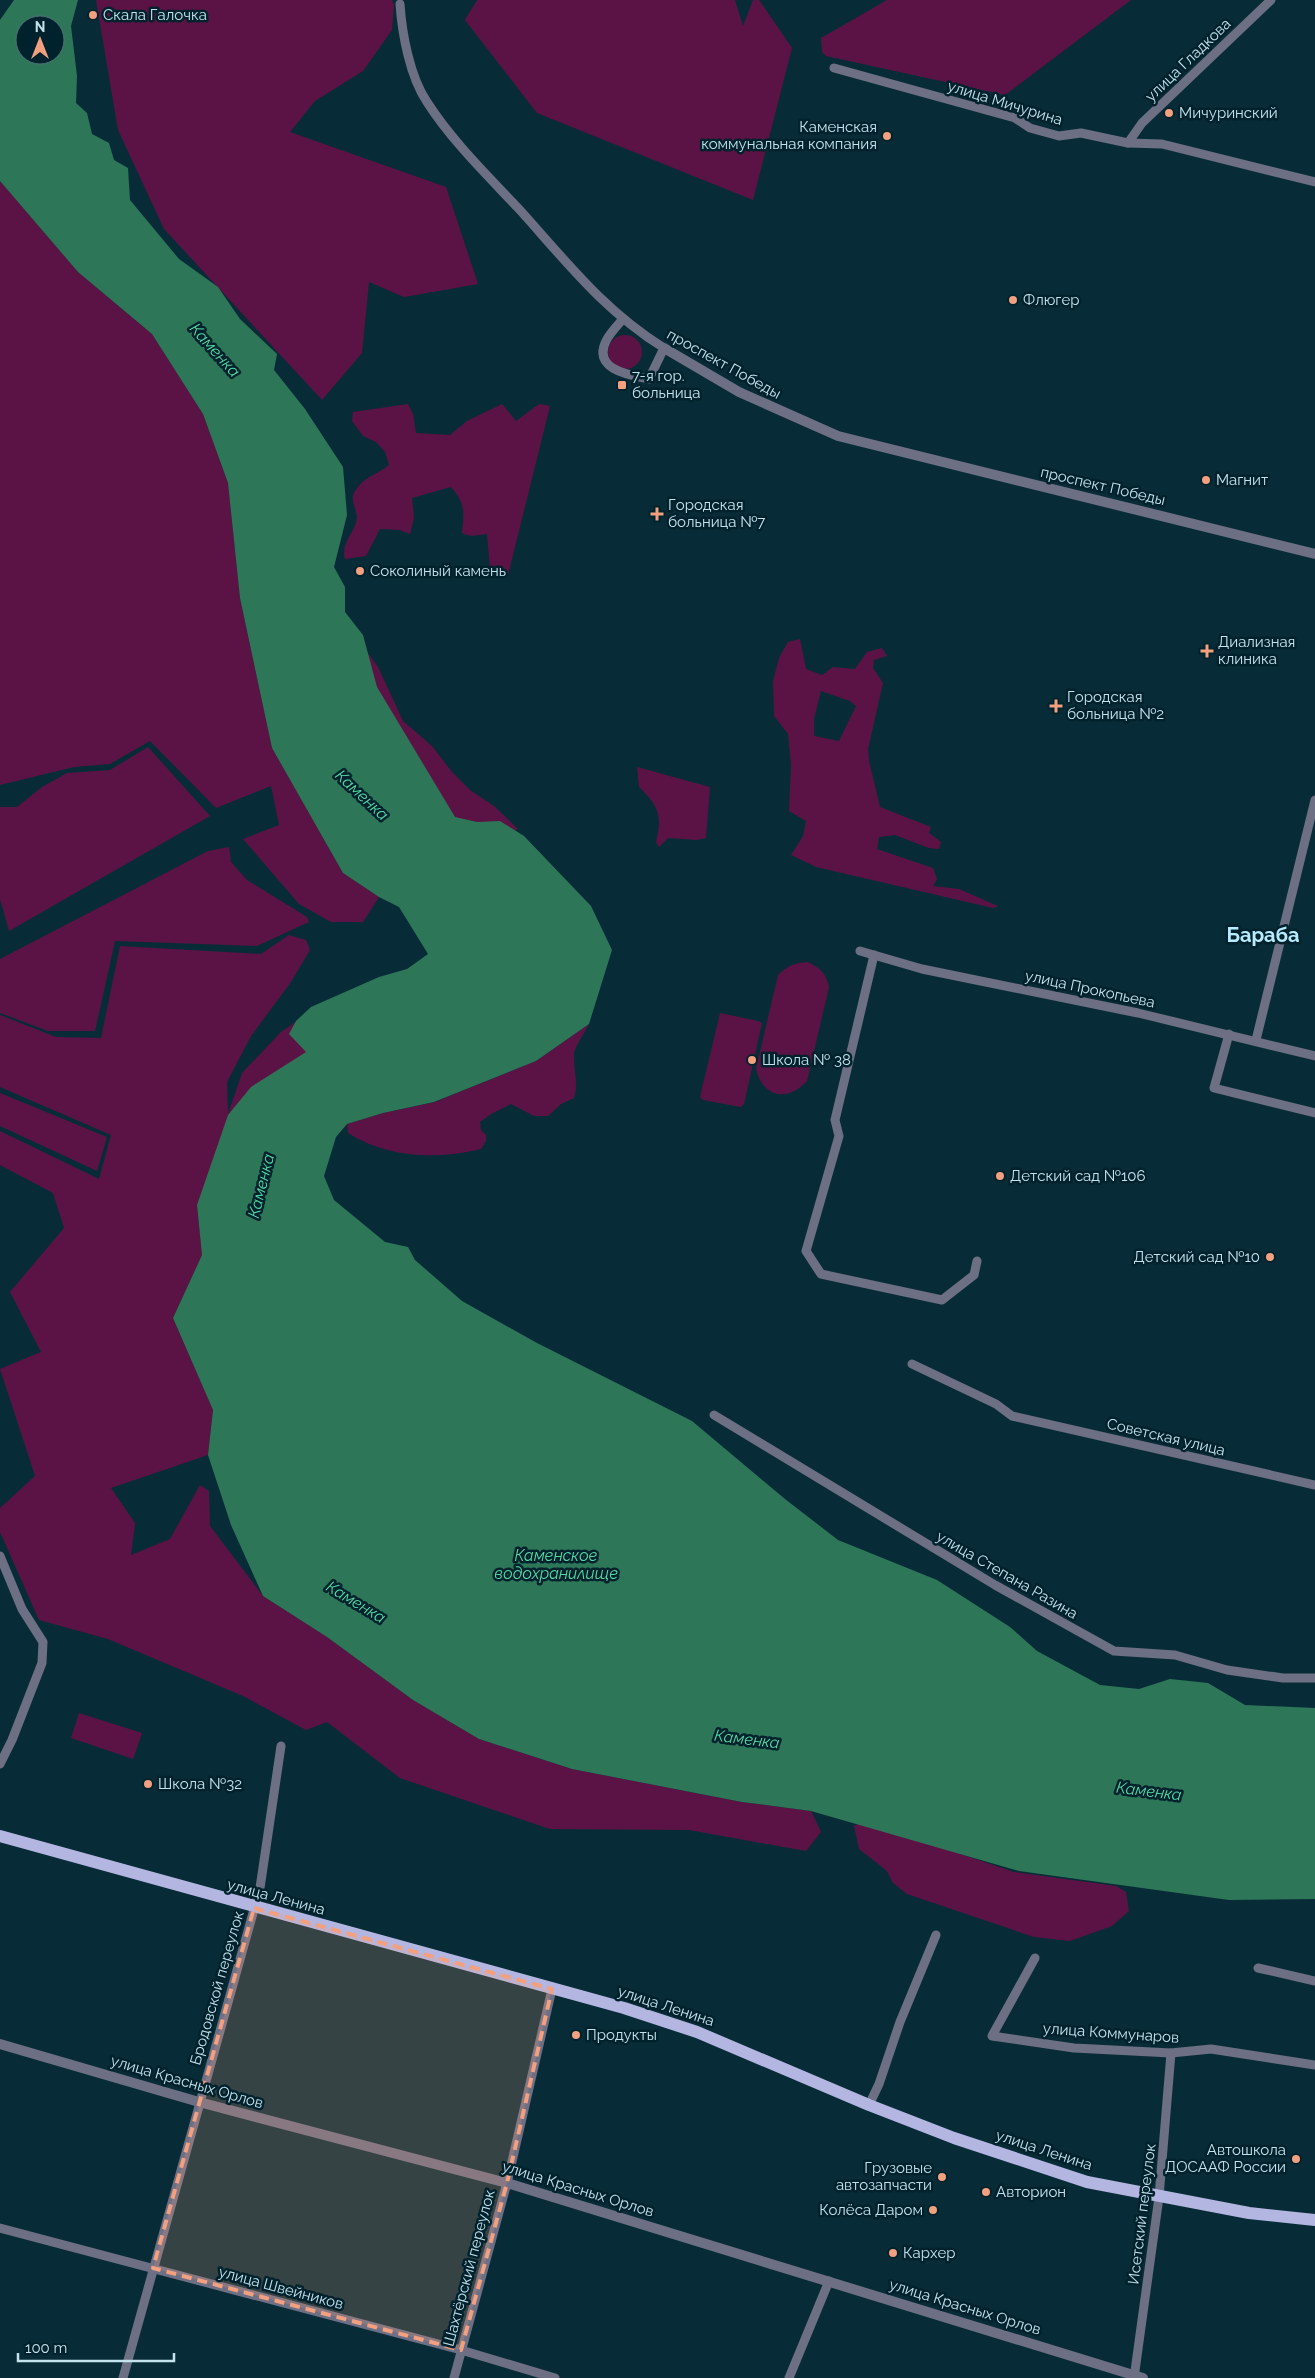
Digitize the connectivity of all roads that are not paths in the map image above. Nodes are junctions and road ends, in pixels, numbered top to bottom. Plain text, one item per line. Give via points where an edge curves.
1 (1271, 0) edge
2 (400, 4) dead end
3 (834, 68) dead end
4 (1128, 143) junction
5 (1315, 182) edge
6 (622, 319) junction
7 (664, 348) junction
8 (1315, 554) edge
9 (1315, 800) edge
10 (860, 951) dead end
11 (874, 955) junction
12 (1228, 1034) junction
13 (1256, 1040) junction
14 (1315, 1056) edge
15 (1315, 1113) edge
16 (977, 1261) dead end
17 (912, 1364) dead end
18 (714, 1415) dead end
19 (1315, 1485) edge
20 (0, 1556) edge
21 (1315, 1678) edge
22 (281, 1746) dead end
23 (0, 1764) edge
24 (0, 1836) edge
25 (254, 1908) junction
26 (936, 1934) dead end
27 (1035, 1958) dead end
28 (1258, 1968) dead end
29 (1315, 1981) edge
30 (552, 1989) junction
31 (0, 2044) edge
32 (1171, 2053) junction
33 (1315, 2065) edge
34 (199, 2102) junction
35 (869, 2105) junction
36 (507, 2183) junction
37 (1159, 2197) junction
38 (1315, 2220) edge
39 (0, 2228) edge
40 (153, 2268) junction
41 (829, 2281) junction
42 (461, 2350) junction
43 (1138, 2377) edge
44 (123, 2378) edge
45 (454, 2378) edge
46 (555, 2378) edge
47 (790, 2378) edge

1 - 4 street, улица Гладкова via 1142,123
2 - 6 street, проспект Победы via 410,62 426,101 466,151 579,277
3 - 4 street, улица Мичурина via 1016,118 1030,128 1059,136 1081,133
4 - 5 street, улица Мичурина via 1162,144
6 - 7 street, проспект Победы
6 - 7 street via 603,349 608,366 649,379
7 - 8 street, проспект Победы via 765,405 838,436
9 - 13 street
10 - 11 street, улица Прокопьева
11 - 12 street, улица Прокопьева via 922,969
11 - 16 street via 835,1120 839,1136 806,1251 821,1274 942,1300 974,1275
12 - 13 street, улица Прокопьева
12 - 15 street via 1214,1088
13 - 14 street, улица Прокопьева
17 - 19 street, Советская улица via 996,1404 1012,1416
18 - 21 street, улица Степана Разина via 995,1586 1114,1651 1175,1655 1227,1670 1283,1678
20 - 23 street via 22,1609 43,1642 42,1663
22 - 25 street, Бродовской переулок via 260,1888
24 - 25 main road, улица Ленина
25 - 30 main road, улица Ленина
25 - 34 street, Бродовской переулок
26 - 35 street
27 - 32 street, улица Коммунаров via 992,2036 1074,2048
28 - 29 street
30 - 35 main road, улица Ленина via 697,2032
30 - 36 street, Шахтёрский переулок
31 - 34 street, улица Красных Орлов
32 - 33 street, улица Коммунаров via 1211,2049
32 - 37 street, Исетский переулок
34 - 36 street, улица Красных Орлов
34 - 40 street, Бродовской переулок
35 - 37 main road, улица Ленина via 954,2138 1087,2182
36 - 41 street, улица Красных Орлов
36 - 42 street, Шахтёрский переулок
37 - 38 main road, улица Ленина via 1249,2214
37 - 43 street, Исетский переулок
39 - 40 street, улица Швейников
40 - 42 street, улица Швейников
40 - 44 street, Бродовской переулок
41 - 43 street, улица Красных Орлов
41 - 47 street
42 - 45 street, Шахтёрский переулок
42 - 46 street, улица Швейников

